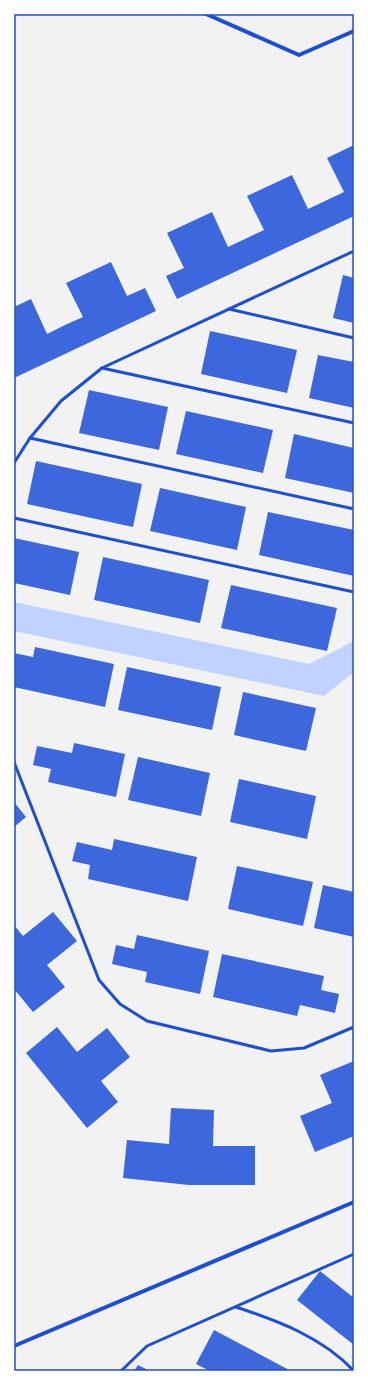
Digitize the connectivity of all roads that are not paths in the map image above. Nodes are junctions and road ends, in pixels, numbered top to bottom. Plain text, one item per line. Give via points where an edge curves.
1 (206, 14) edge
2 (354, 31) edge
3 (354, 251) edge
4 (228, 309) junction
5 (354, 338) edge
6 (102, 368) junction
7 (354, 423) edge
8 (30, 438) junction
9 (14, 463) edge
10 (354, 509) edge
11 (14, 518) edge
12 (354, 592) edge
13 (14, 762) edge
14 (354, 1027) edge
15 (354, 1202) edge
16 (354, 1254) edge
17 (236, 1307) junction
18 (14, 1346) edge
19 (121, 1371) edge
20 (354, 1371) edge

1 - 2 street via 299,55
3 - 4 lane
4 - 5 lane
4 - 6 lane
6 - 7 lane
6 - 8 lane via 61,400
8 - 9 lane
8 - 10 lane
11 - 12 lane
13 - 14 lane via 99,980 120,1004 148,1021 271,1051 304,1048
15 - 18 street
16 - 17 lane
17 - 19 lane via 146,1346
17 - 20 lane via 276,1320 315,1340

